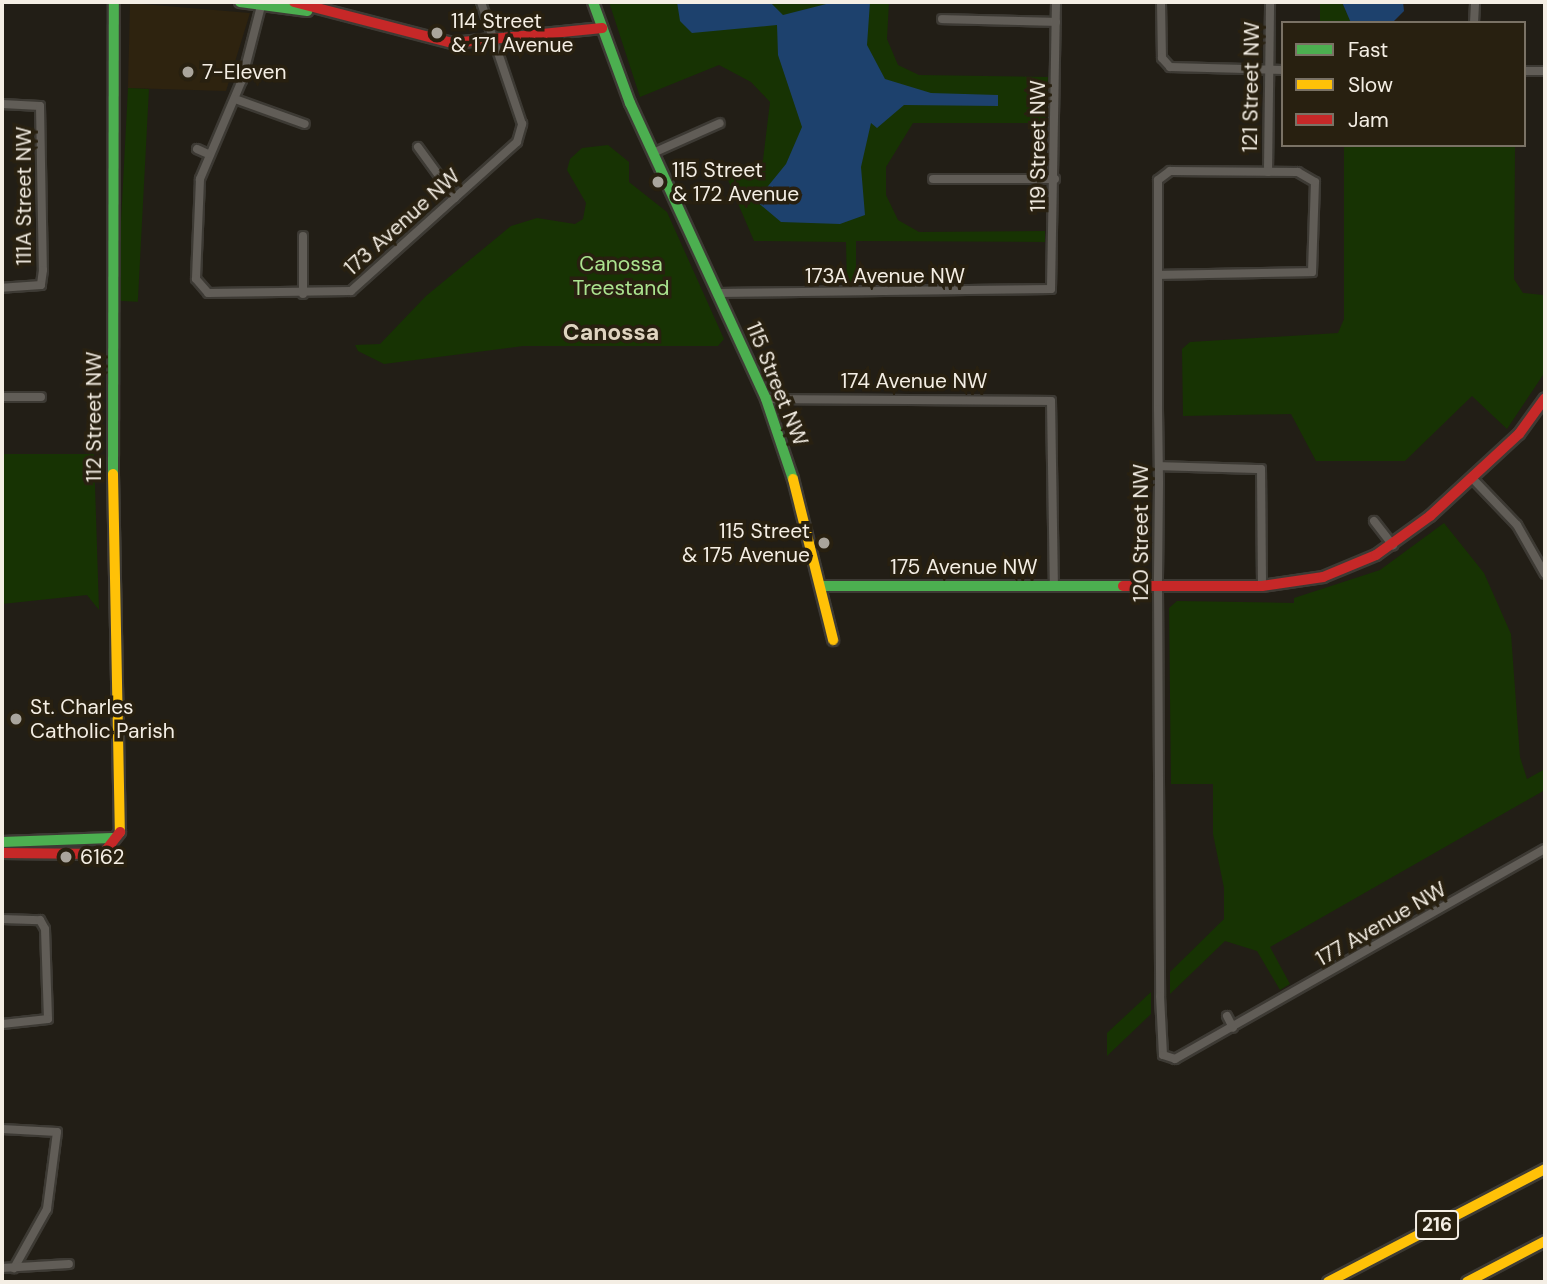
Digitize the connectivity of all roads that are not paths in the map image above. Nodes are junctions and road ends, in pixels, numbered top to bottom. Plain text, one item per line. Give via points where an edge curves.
1 (114, 2) edge
2 (240, 2) edge
3 (294, 2) edge
4 (481, 2) edge
5 (593, 2) edge
6 (1056, 2) edge
7 (1161, 2) edge
8 (1270, 2) edge
9 (1475, 2) edge
10 (261, 4) edge
11 (310, 11) junction
12 (942, 19) dead end
13 (1474, 21) edge
14 (1056, 22) junction
15 (602, 28) junction
16 (495, 43) junction
17 (1268, 70) junction
18 (1281, 70) edge
19 (1526, 71) edge
20 (1545, 71) edge
21 (235, 99) junction
22 (2, 104) edge
23 (720, 123) dead end
24 (305, 124) dead end
25 (418, 147) dead end
26 (197, 149) dead end
27 (208, 153) junction
28 (653, 153) junction
29 (1268, 172) junction
30 (933, 179) dead end
31 (1055, 179) junction
32 (455, 198) junction
33 (303, 236) dead end
34 (1158, 275) junction
35 (2, 288) edge
36 (1051, 289) joint
37 (718, 293) junction
38 (303, 294) junction
39 (2, 397) edge
40 (41, 397) dead end
41 (766, 398) junction
42 (1545, 398) edge
43 (1159, 466) junction
44 (1472, 478) junction
45 (1374, 521) dead end
46 (1393, 545) junction
47 (1545, 574) edge
48 (824, 586) junction
49 (1158, 586) junction
50 (1262, 586) junction
51 (1054, 587) junction
52 (833, 640) dead end
53 (120, 832) junction
54 (2, 842) edge
55 (1545, 849) edge
56 (2, 853) edge
57 (1160, 893) junction
58 (1170, 893) dead end
59 (2, 919) edge
60 (1227, 1016) dead end
61 (2, 1024) edge
62 (1233, 1028) junction
63 (1166, 1058) joint
64 (2, 1129) edge
65 (1545, 1169) edge
66 (1545, 1241) edge
67 (69, 1264) dead end
68 (2, 1268) edge
69 (14, 1268) junction
70 (1328, 1282) edge
71 (1467, 1282) edge

1 - 53 main road, 112 Street NW via 113,657
2 - 10 main road
3 - 11 main road
4 - 16 street
5 - 15 main road, 115 Street NW
6 - 14 street, 119 Street NW
7 - 17 street via 1165,64
8 - 17 street, 121 Street NW
9 - 13 street
10 - 11 main road
10 - 21 street
11 - 16 main road via 431,41
12 - 14 street
14 - 31 street, 119 Street NW
15 - 16 main road
15 - 28 main road, 115 Street NW
16 - 32 street, 173 Avenue NW via 523,132
17 - 18 street
17 - 29 street, 121 Street NW
19 - 20 street
21 - 24 street
21 - 27 street
22 - 35 street, 111A Street NW via 40,106 41,285
23 - 28 street
25 - 32 street
26 - 27 street
27 - 38 street, 173 Avenue NW via 197,202 202,289
28 - 37 main road, 115 Street NW
29 - 34 street, 120 Street NW via 1163,174
29 - 34 street via 1310,175 1316,187 1312,272
30 - 31 street
31 - 36 street, 119 Street NW
32 - 38 street, 173 Avenue NW via 360,286
33 - 38 street
34 - 43 street, 120 Street NW
36 - 37 street, 173A Avenue NW
37 - 41 main road, 115 Street NW
39 - 40 street
41 - 48 main road, 115 Street NW
41 - 51 street, 174 Avenue NW via 1040,398 1056,409
42 - 44 main road, 175 Avenue NW via 1519,434
43 - 49 street, 120 Street NW
43 - 50 street via 1261,469
44 - 46 main road, 175 Avenue NW
44 - 47 street via 1517,525
45 - 46 street
46 - 50 main road, 175 Avenue NW via 1324,577
48 - 51 main road, 175 Avenue NW
48 - 52 main road, 115 Street NW
49 - 50 main road, 175 Avenue NW
49 - 51 main road, 175 Avenue NW
49 - 57 street, 120 Street NW
53 - 54 main road via 104,843
53 - 56 main road via 103,854
55 - 62 street, 177 Avenue NW
57 - 58 street
57 - 63 street, 120 Street NW via 1160,1047
59 - 61 street via 40,920 45,929 48,1019
60 - 62 street
62 - 63 street, 177 Avenue NW
64 - 69 street via 57,1132 47,1209
65 - 70 main road, 216
66 - 71 main road
67 - 69 street
68 - 69 street

